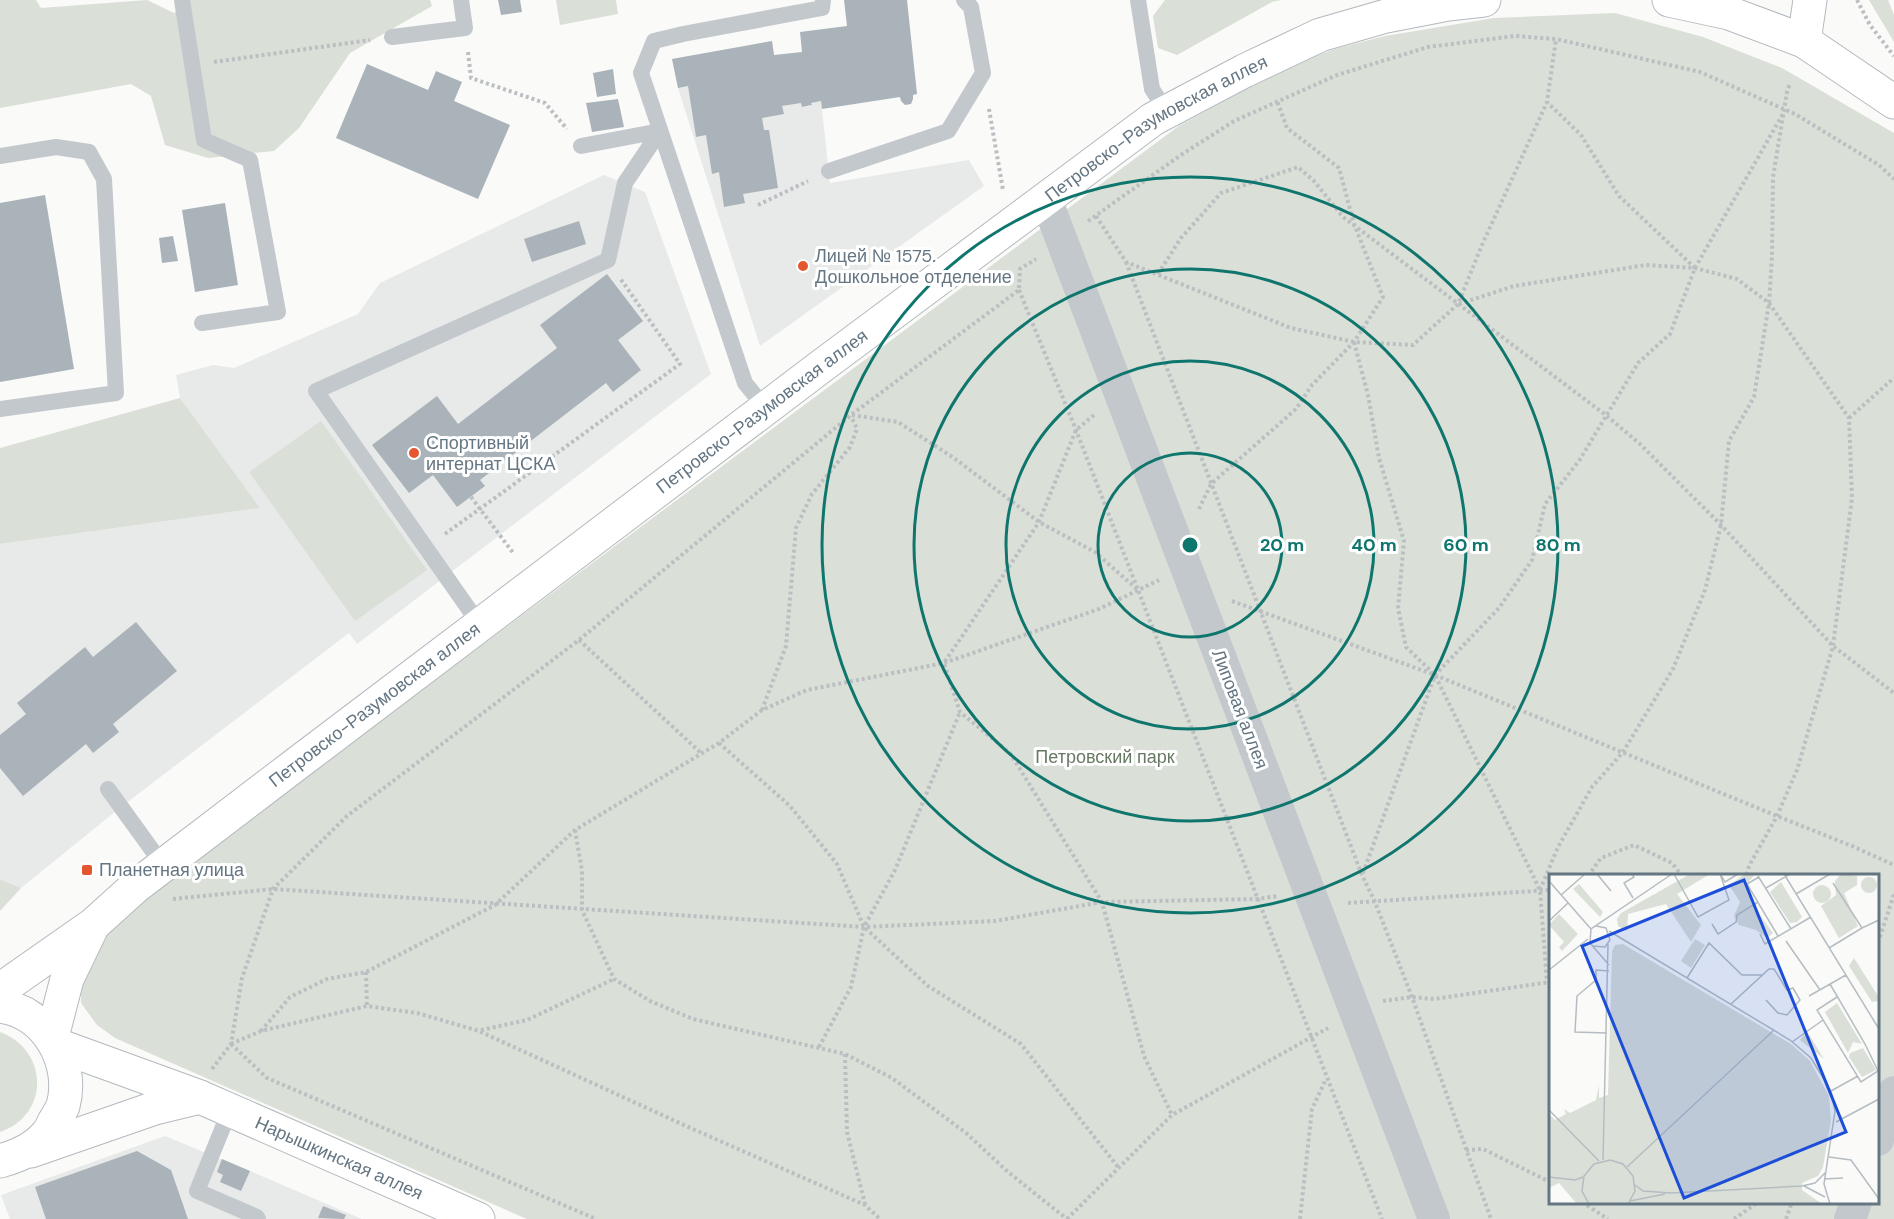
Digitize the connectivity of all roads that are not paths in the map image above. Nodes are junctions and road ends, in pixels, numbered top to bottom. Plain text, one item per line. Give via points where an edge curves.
1 (182, 0) edge
2 (461, 0) edge
3 (823, 0) edge
4 (964, 0) edge
5 (1138, 0) edge
6 (1484, 0) edge
7 (1669, 0) edge
8 (1810, 0) edge
9 (392, 37) road end
10 (1803, 41) junction
11 (1894, 102) edge
12 (1167, 112) junction
13 (660, 131) junction
14 (581, 146) road end
15 (0, 156) edge
16 (829, 171) road end
17 (1046, 199) junction
18 (202, 323) dead end
19 (0, 409) edge
20 (766, 409) junction
21 (480, 625) junction
22 (108, 789) dead end
23 (164, 865) junction
24 (94, 924) junction
25 (0, 990) edge
26 (0, 1006) edge
27 (54, 1041) junction
28 (205, 1085) junction
29 (1894, 1092) edge
30 (230, 1110) junction
31 (1879, 1137) edge
32 (12, 1158) edge
33 (1856, 1204) edge
34 (258, 1219) edge
35 (478, 1219) edge
36 (1434, 1219) edge
37 (1850, 1219) edge

1 - 18 lane via 204,140 250,160 278,312
2 - 9 lane via 465,28
3 - 13 lane via 822,8 654,41 641,73
4 - 16 lane via 970,7 982,73 948,131
5 - 12 lane via 1152,89
6 - 12 street, Петровско-Разумовская аллея via 1386,16 1320,35
7 - 10 street via 1729,13
8 - 10 street
10 - 11 street
12 - 17 street, Петровско-Разумовская аллея
13 - 14 lane
13 - 20 lane via 745,383
13 - 21 lane via 625,183 608,260 316,391
15 - 19 lane via 56,147 89,152 104,178 116,393
17 - 20 street, Петровско-Разумовская аллея
17 - 36 street, Липовая аллея
20 - 21 street, Петровско-Разумовская аллея
21 - 23 street, Петровско-Разумовская аллея
22 - 23 lane
23 - 24 street, Петровско-Разумовская аллея
24 - 25 street, Петровско-Разумовская аллея
24 - 27 street, Петровско-Разумовская аллея via 67,979
26 - 27 street via 37,1021
27 - 28 street, Нарышкинская аллея
27 - 32 street via 66,1075 63,1106 48,1134
28 - 30 street, Нарышкинская аллея
28 - 32 street via 155,1108
29 - 31 street
30 - 34 lane via 197,1191
30 - 35 street, Нарышкинская аллея
33 - 37 street

